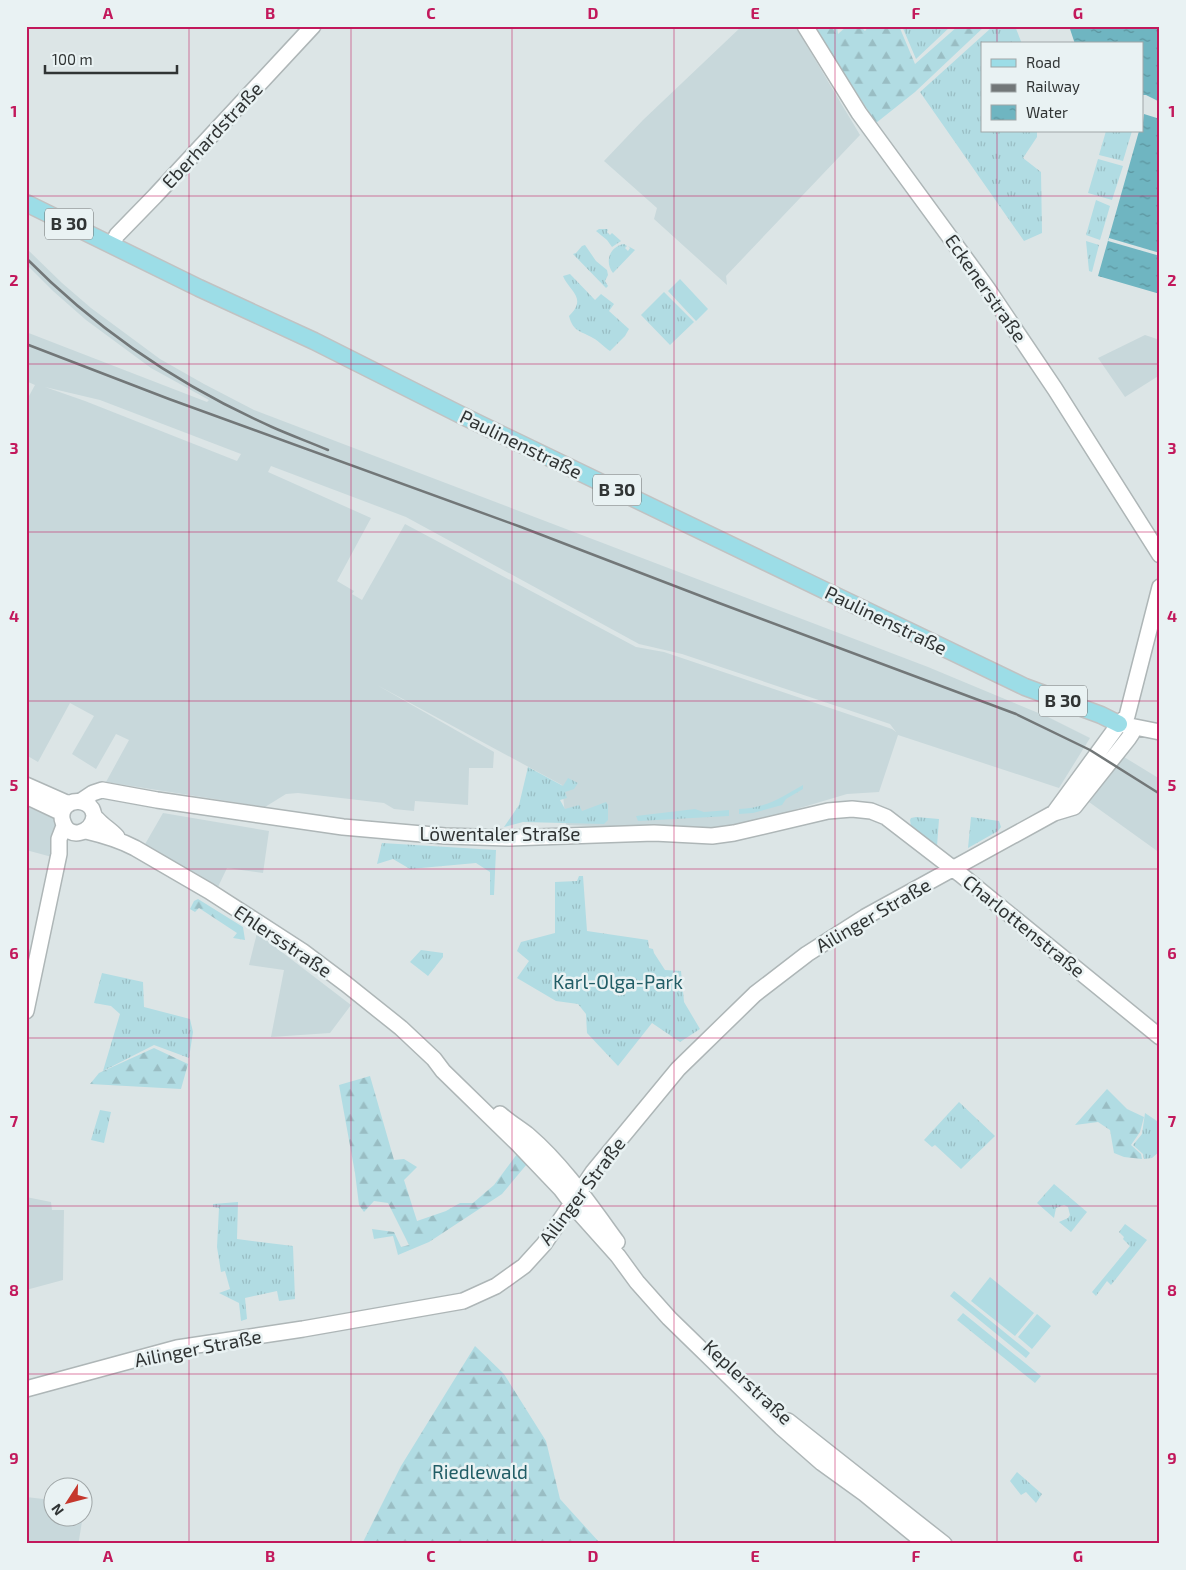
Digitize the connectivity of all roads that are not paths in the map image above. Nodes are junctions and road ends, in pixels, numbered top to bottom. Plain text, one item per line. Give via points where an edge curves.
1 (313, 26) edge
2 (805, 26) edge
3 (26, 203) edge
4 (112, 245) junction
5 (1160, 555) edge
6 (1160, 587) edge
7 (1126, 722) junction
8 (1160, 722) edge
9 (1160, 732) edge
10 (26, 784) edge
11 (26, 796) edge
12 (77, 811) junction
13 (886, 817) joint
14 (82, 832) junction
15 (120, 840) junction
16 (59, 854) junction
17 (953, 869) junction
18 (26, 1011) edge
19 (1160, 1037) edge
20 (576, 1197) junction
21 (26, 1389) edge
22 (926, 1544) edge
23 (944, 1544) edge

1 - 4 street, Eberhardstraße via 117,235
2 - 5 street, Eckenerstraße via 870,128 987,288 1055,389
3 - 4 main road, Paulinenstraße / B 30
4 - 7 main road, Paulinenstraße / B 30 via 1025,687
6 - 7 street
7 - 8 street, Paulinenstraße
7 - 9 street, Paulinenstraße / B 30
7 - 17 street, Ailinger Straße via 1054,813
10 - 12 street, Ehlersstraße
11 - 12 street, Ehlersstraße
12 - 13 street, Löwentaler Straße via 112,792 343,827 509,838 654,833 712,836 828,811 871,811
12 - 14 street via 92,825
12 - 14 street, Ehlersstraße via 70,831
12 - 15 street, Ehlersstraße via 112,831
12 - 16 street via 59,839
13 - 17 street, Charlottenstraße
14 - 15 street, Ehlersstraße
14 - 16 street
15 - 20 street, Ehlersstraße via 209,891 346,984 434,1059 448,1065 504,1118 528,1135 548,1155
16 - 18 street
17 - 19 street, Charlottenstraße
17 - 20 street, Ailinger Straße via 835,935 755,994 678,1069
20 - 21 street, Ailinger Straße via 544,1244 524,1266 496,1286 463,1301 177,1348
20 - 22 street, Keplerstraße via 637,1282 669,1318 822,1463
20 - 23 street, Keplerstraße via 694,1331 787,1419

